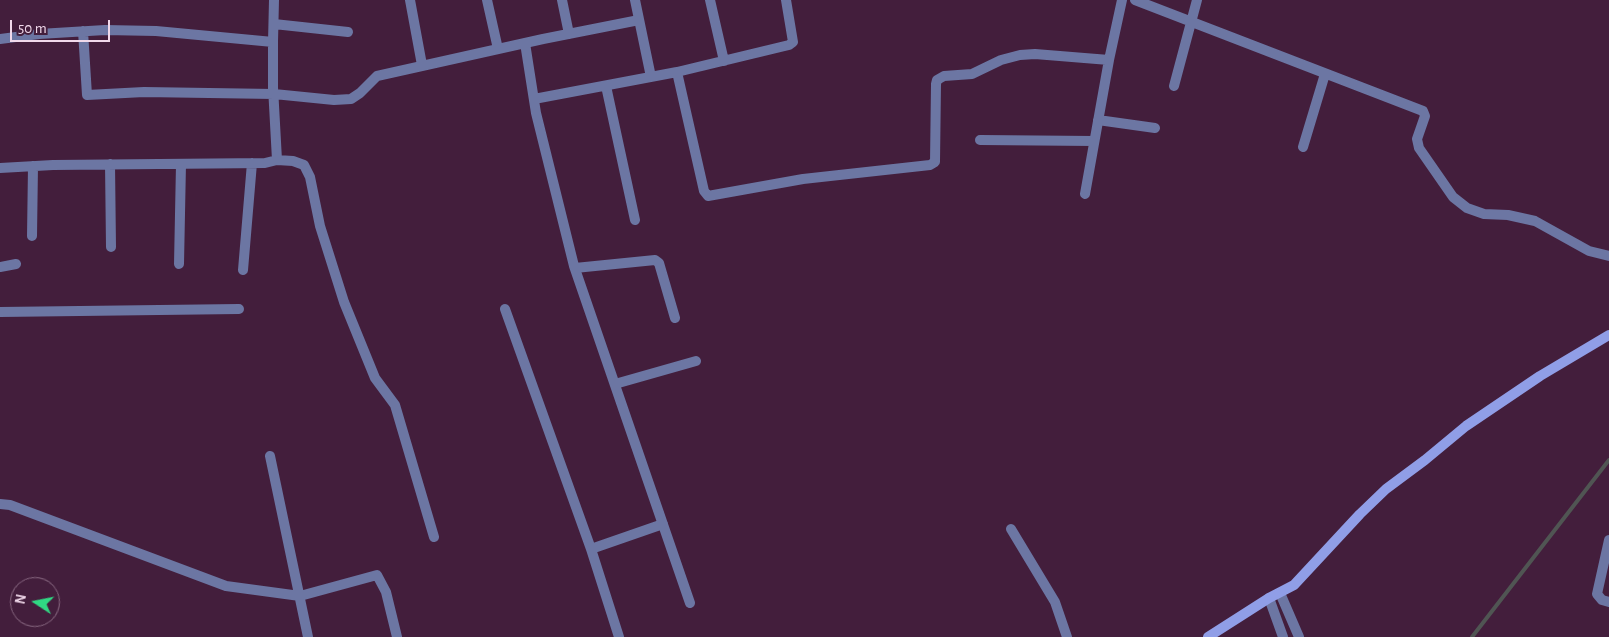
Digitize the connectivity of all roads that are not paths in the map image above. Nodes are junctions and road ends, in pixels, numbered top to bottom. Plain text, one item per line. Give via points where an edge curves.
1 (274, 0) edge
2 (410, 0) edge
3 (487, 0) edge
4 (562, 0) edge
5 (635, 0) edge
6 (710, 0) edge
7 (786, 0) edge
8 (1122, 0) edge
9 (1135, 0) edge
10 (1196, 0) edge
11 (639, 20) junction
12 (1190, 21) junction
13 (274, 24) junction
14 (83, 31) junction
15 (348, 32) dead end
16 (569, 34) junction
17 (0, 39) edge
18 (273, 42) junction
19 (525, 43) junction
20 (498, 49) junction
21 (1109, 60) junction
22 (724, 61) junction
23 (422, 65) junction
24 (677, 72) junction
25 (1324, 74) junction
26 (651, 77) junction
27 (606, 86) junction
28 (1174, 86) dead end
29 (274, 94) junction
30 (534, 100) junction
31 (1098, 120) junction
32 (1155, 128) dead end
33 (980, 140) dead end
34 (1094, 141) junction
35 (1302, 147) dead end
36 (277, 160) junction
37 (252, 163) junction
38 (110, 164) junction
39 (181, 164) junction
40 (33, 166) junction
41 (0, 168) edge
42 (1085, 194) dead end
43 (635, 220) dead end
44 (32, 236) dead end
45 (111, 247) dead end
46 (1609, 256) edge
47 (16, 264) dead end
48 (178, 264) dead end
49 (0, 267) edge
50 (575, 268) junction
51 (243, 270) dead end
52 (239, 309) dead end
53 (505, 309) dead end
54 (0, 312) edge
55 (675, 318) dead end
56 (1609, 335) edge
57 (696, 361) dead end
58 (615, 384) junction
59 (270, 456) dead end
60 (0, 504) edge
61 (664, 524) junction
62 (1011, 529) dead end
63 (434, 537) dead end
64 (1609, 540) edge
65 (591, 549) junction
66 (1280, 592) junction
67 (300, 596) junction
68 (1269, 598) junction
69 (1609, 602) edge
70 (690, 603) dead end
71 (308, 637) edge
72 (397, 637) edge
73 (620, 637) edge
74 (1066, 637) edge
75 (1208, 637) edge
76 (1283, 637) edge
77 (1299, 637) edge

1 - 13 street
2 - 23 street
3 - 20 street
4 - 16 street
5 - 11 street
6 - 22 street
7 - 22 street via 793,42
8 - 21 street
9 - 12 street
10 - 12 street
11 - 16 street
11 - 26 street
12 - 25 street
12 - 28 street
13 - 15 street
13 - 18 street
14 - 17 street
14 - 18 street via 156,31
14 - 29 street via 87,95 144,92
16 - 19 street
18 - 29 street
19 - 20 street
19 - 30 street
20 - 23 street
21 - 24 street via 1020,55 972,74 944,76 937,80 935,162 930,165 803,179 708,196 704,191
21 - 31 street
22 - 24 street
23 - 29 street via 377,76 352,99
24 - 26 street
25 - 35 street
25 - 46 street via 1423,111 1425,116 1418,139 1419,148 1453,197 1467,208 1484,214 1535,221 1589,251
26 - 27 street
27 - 30 street
27 - 43 street
29 - 36 street
30 - 50 street
31 - 32 street
31 - 34 street
33 - 34 street
34 - 42 street
36 - 37 street
36 - 63 street via 304,165 310,177 320,226 344,302 375,378 395,405
37 - 39 street
37 - 51 street
38 - 39 street
38 - 40 street
38 - 45 street
39 - 48 street
40 - 41 street
40 - 44 street
47 - 49 street
50 - 55 street via 655,260 659,263
50 - 58 street
52 - 54 street
53 - 65 street
56 - 66 main road via 1466,426 1386,489 1294,585
57 - 58 street
58 - 61 street
59 - 67 street
60 - 67 street via 10,504 226,586
61 - 65 street
61 - 70 street
62 - 74 street via 1055,602
64 - 69 street via 1597,594
65 - 73 street
66 - 68 main road
66 - 77 street
67 - 71 street
67 - 72 street via 377,575 386,592
68 - 75 main road
68 - 76 street

